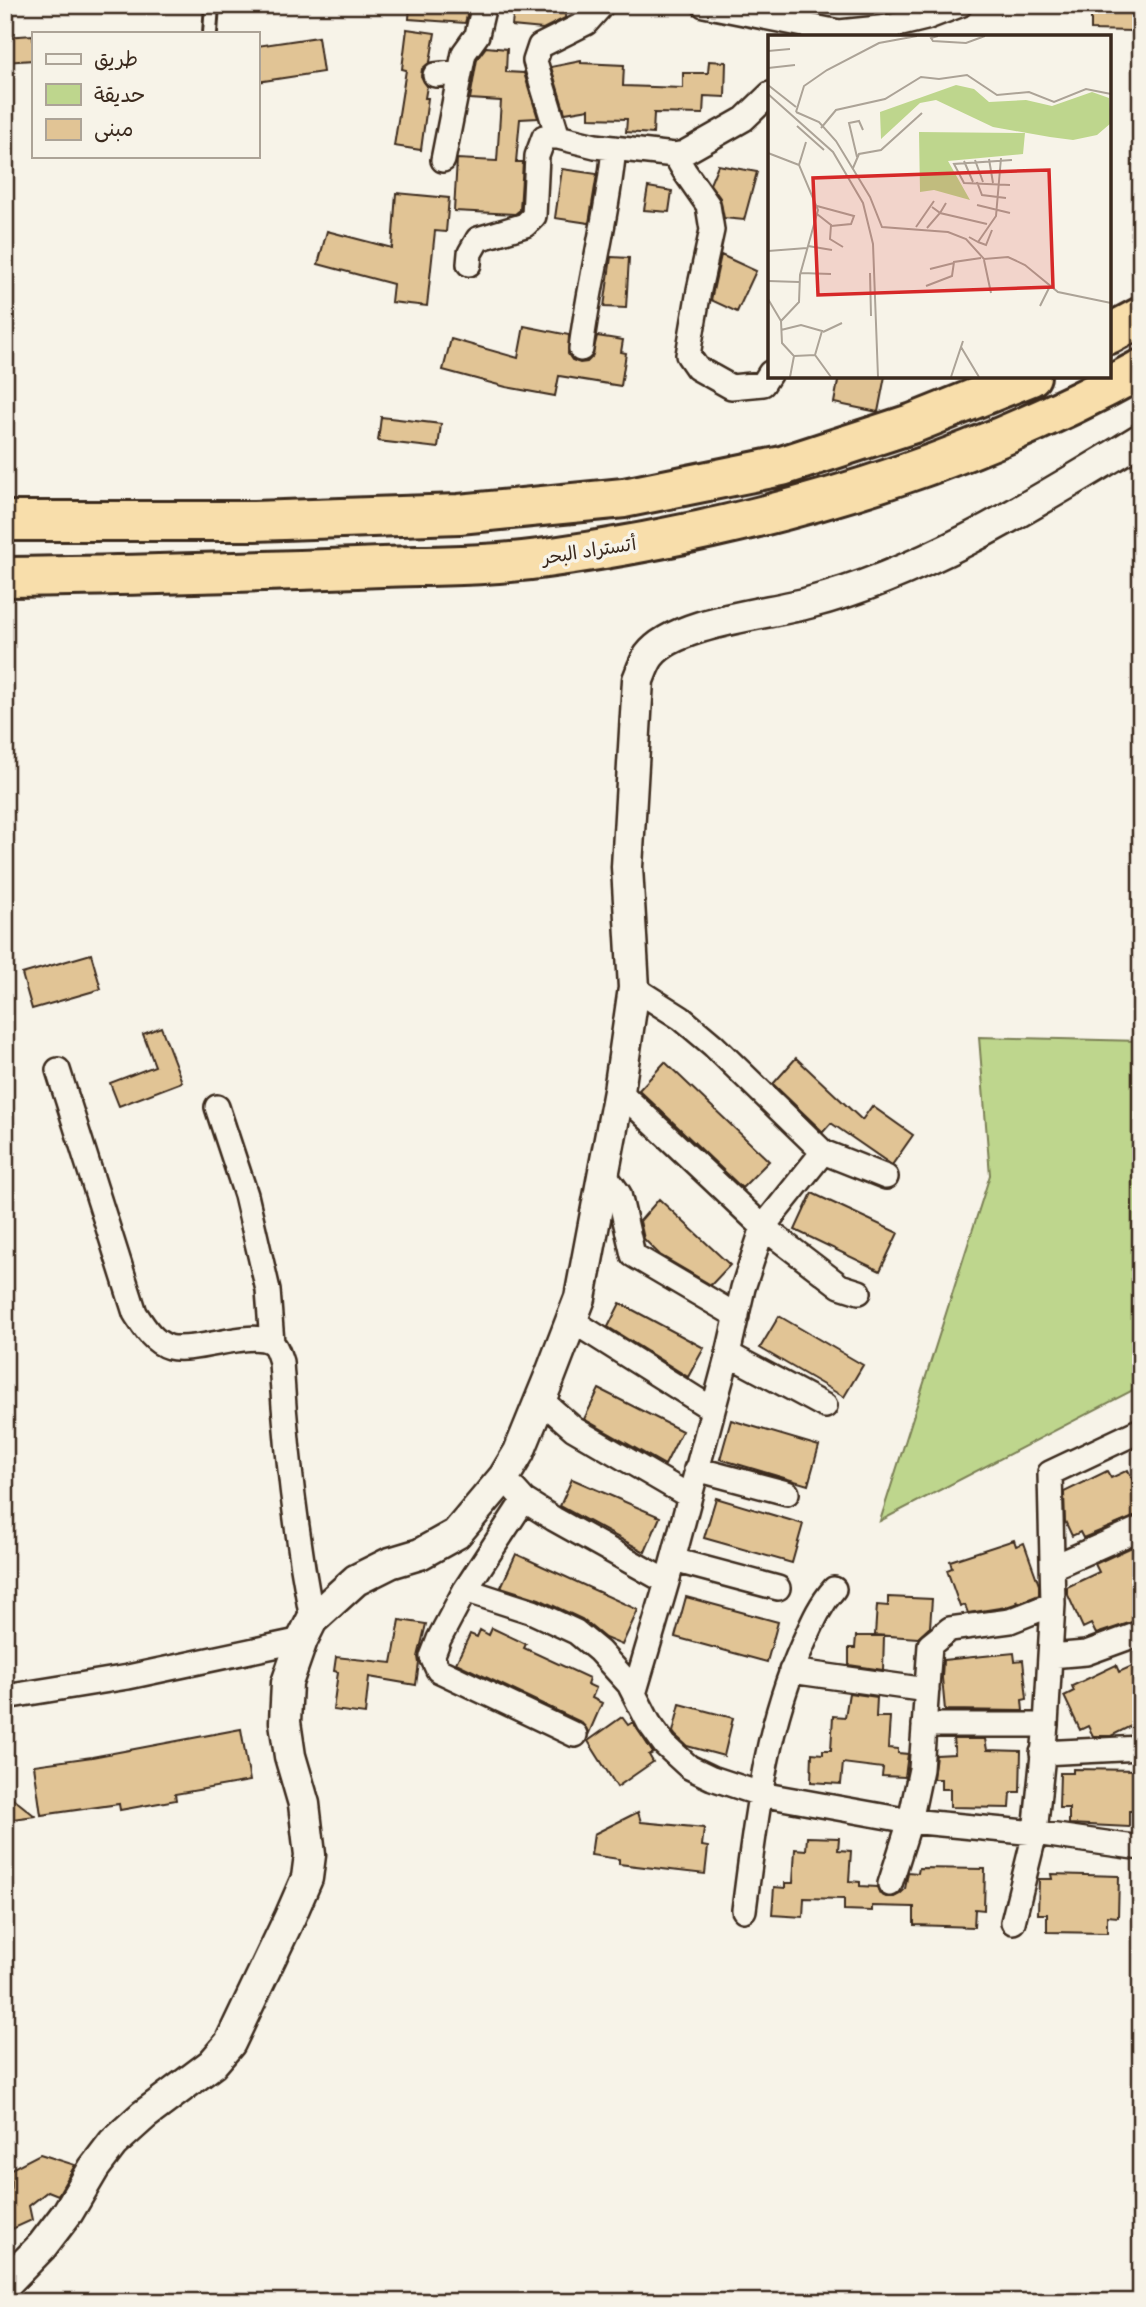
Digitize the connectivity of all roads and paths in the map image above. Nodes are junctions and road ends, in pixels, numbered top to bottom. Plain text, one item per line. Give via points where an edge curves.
1 (212, 5) edge
2 (484, 5) edge
3 (602, 5) edge
4 (704, 5) edge
5 (960, 5) edge
6 (797, 30) edge
7 (210, 32) edge
8 (874, 33) edge
9 (460, 72) junction
10 (435, 75) dead end
11 (768, 96) edge
12 (558, 137) junction
13 (614, 149) junction
14 (676, 155) junction
15 (443, 160) dead end
16 (469, 264) dead end
17 (1141, 317) edge
18 (1111, 333) edge
19 (581, 349) dead end
20 (1141, 369) edge
21 (768, 376) edge
22 (1026, 378) edge
23 (1141, 439) edge
24 (5, 522) edge
25 (5, 577) edge
26 (634, 988) junction
27 (58, 1070) dead end
28 (619, 1091) junction
29 (217, 1107) dead end
30 (823, 1152) junction
31 (603, 1172) junction
32 (886, 1177) dead end
33 (763, 1227) junction
34 (859, 1292) dead end
35 (737, 1316) junction
36 (571, 1320) junction
37 (272, 1343) junction
38 (728, 1354) junction
39 (541, 1400) junction
40 (825, 1406) dead end
41 (712, 1409) junction
42 (1141, 1430) edge
43 (696, 1469) junction
44 (504, 1477) junction
45 (787, 1493) dead end
46 (689, 1496) junction
47 (524, 1500) junction
48 (1141, 1528) edge
49 (673, 1560) junction
50 (1052, 1567) junction
51 (667, 1582) junction
52 (778, 1588) dead end
53 (834, 1589) dead end
54 (465, 1590) junction
55 (1054, 1604) junction
56 (307, 1630) junction
57 (1141, 1633) edge
58 (1050, 1656) junction
59 (791, 1671) junction
60 (927, 1690) junction
61 (634, 1693) junction
62 (5, 1697) edge
63 (924, 1725) junction
64 (1045, 1725) junction
65 (575, 1735) dead end
66 (1141, 1748) edge
67 (1042, 1753) junction
68 (760, 1794) junction
69 (910, 1821) junction
70 (1035, 1833) junction
71 (1141, 1848) edge
72 (890, 1884) dead end
73 (744, 1909) dead end
74 (1013, 1922) dead end
75 (8, 2274) edge

1 - 7 lane
2 - 9 street via 477,36 464,53
3 - 12 street via 586,23 537,50 535,61
4 - 6 street
5 - 8 street
6 - 8 street
9 - 10 street
9 - 15 street
11 - 14 street via 744,119
12 - 13 street
12 - 16 street via 545,136 541,141 532,219 478,239
13 - 14 street
13 - 19 street via 610,196
14 - 21 street via 708,205 712,230 688,355 697,368 731,387 763,384
17 - 18 highway
20 - 25 highway, أتستراد البحر via 1010,432 891,480 736,523 617,547 479,563
22 - 24 highway via 914,424 782,466 624,498 405,516
23 - 26 street via 909,568 808,604 721,620 664,642 649,657 638,680 627,867
26 - 28 street
26 - 30 street via 713,1045
27 - 37 street via 135,1313 145,1328 171,1347 193,1348 232,1340
28 - 31 street
28 - 33 street
29 - 37 street via 246,1195 268,1290
30 - 32 street
30 - 33 street
31 - 35 street via 619,1194 633,1255
31 - 36 street via 580,1298
33 - 34 street via 840,1286
33 - 35 street
35 - 38 street
36 - 39 street
36 - 41 street
37 - 56 street via 281,1362 285,1440
38 - 40 street
38 - 41 street
39 - 44 street
39 - 46 street via 574,1429
41 - 43 street
42 - 50 street via 1050,1473
43 - 45 street
43 - 46 street
44 - 47 street
44 - 56 street via 456,1534 356,1580
46 - 49 street
47 - 51 street
47 - 54 street
48 - 50 street
49 - 51 street
49 - 52 street
50 - 55 street
51 - 61 street
53 - 59 street via 820,1605
54 - 61 street via 576,1632 619,1671
54 - 65 street via 432,1657 438,1671
55 - 58 street
55 - 60 street via 1010,1621 950,1629 930,1645
56 - 62 street via 128,1677
56 - 75 street via 287,1683 285,1722 304,1804 310,1855 307,1878 290,1917 230,2043 212,2064 113,2143 42,2246
57 - 58 street via 1086,1653
58 - 64 street
59 - 60 street
59 - 68 street via 774,1724
60 - 63 street
61 - 68 street via 665,1745 689,1767
63 - 64 street
63 - 69 street
64 - 67 street
66 - 67 street
67 - 70 street
68 - 69 street
68 - 73 street
69 - 70 street
69 - 72 street
70 - 71 street
70 - 74 street

